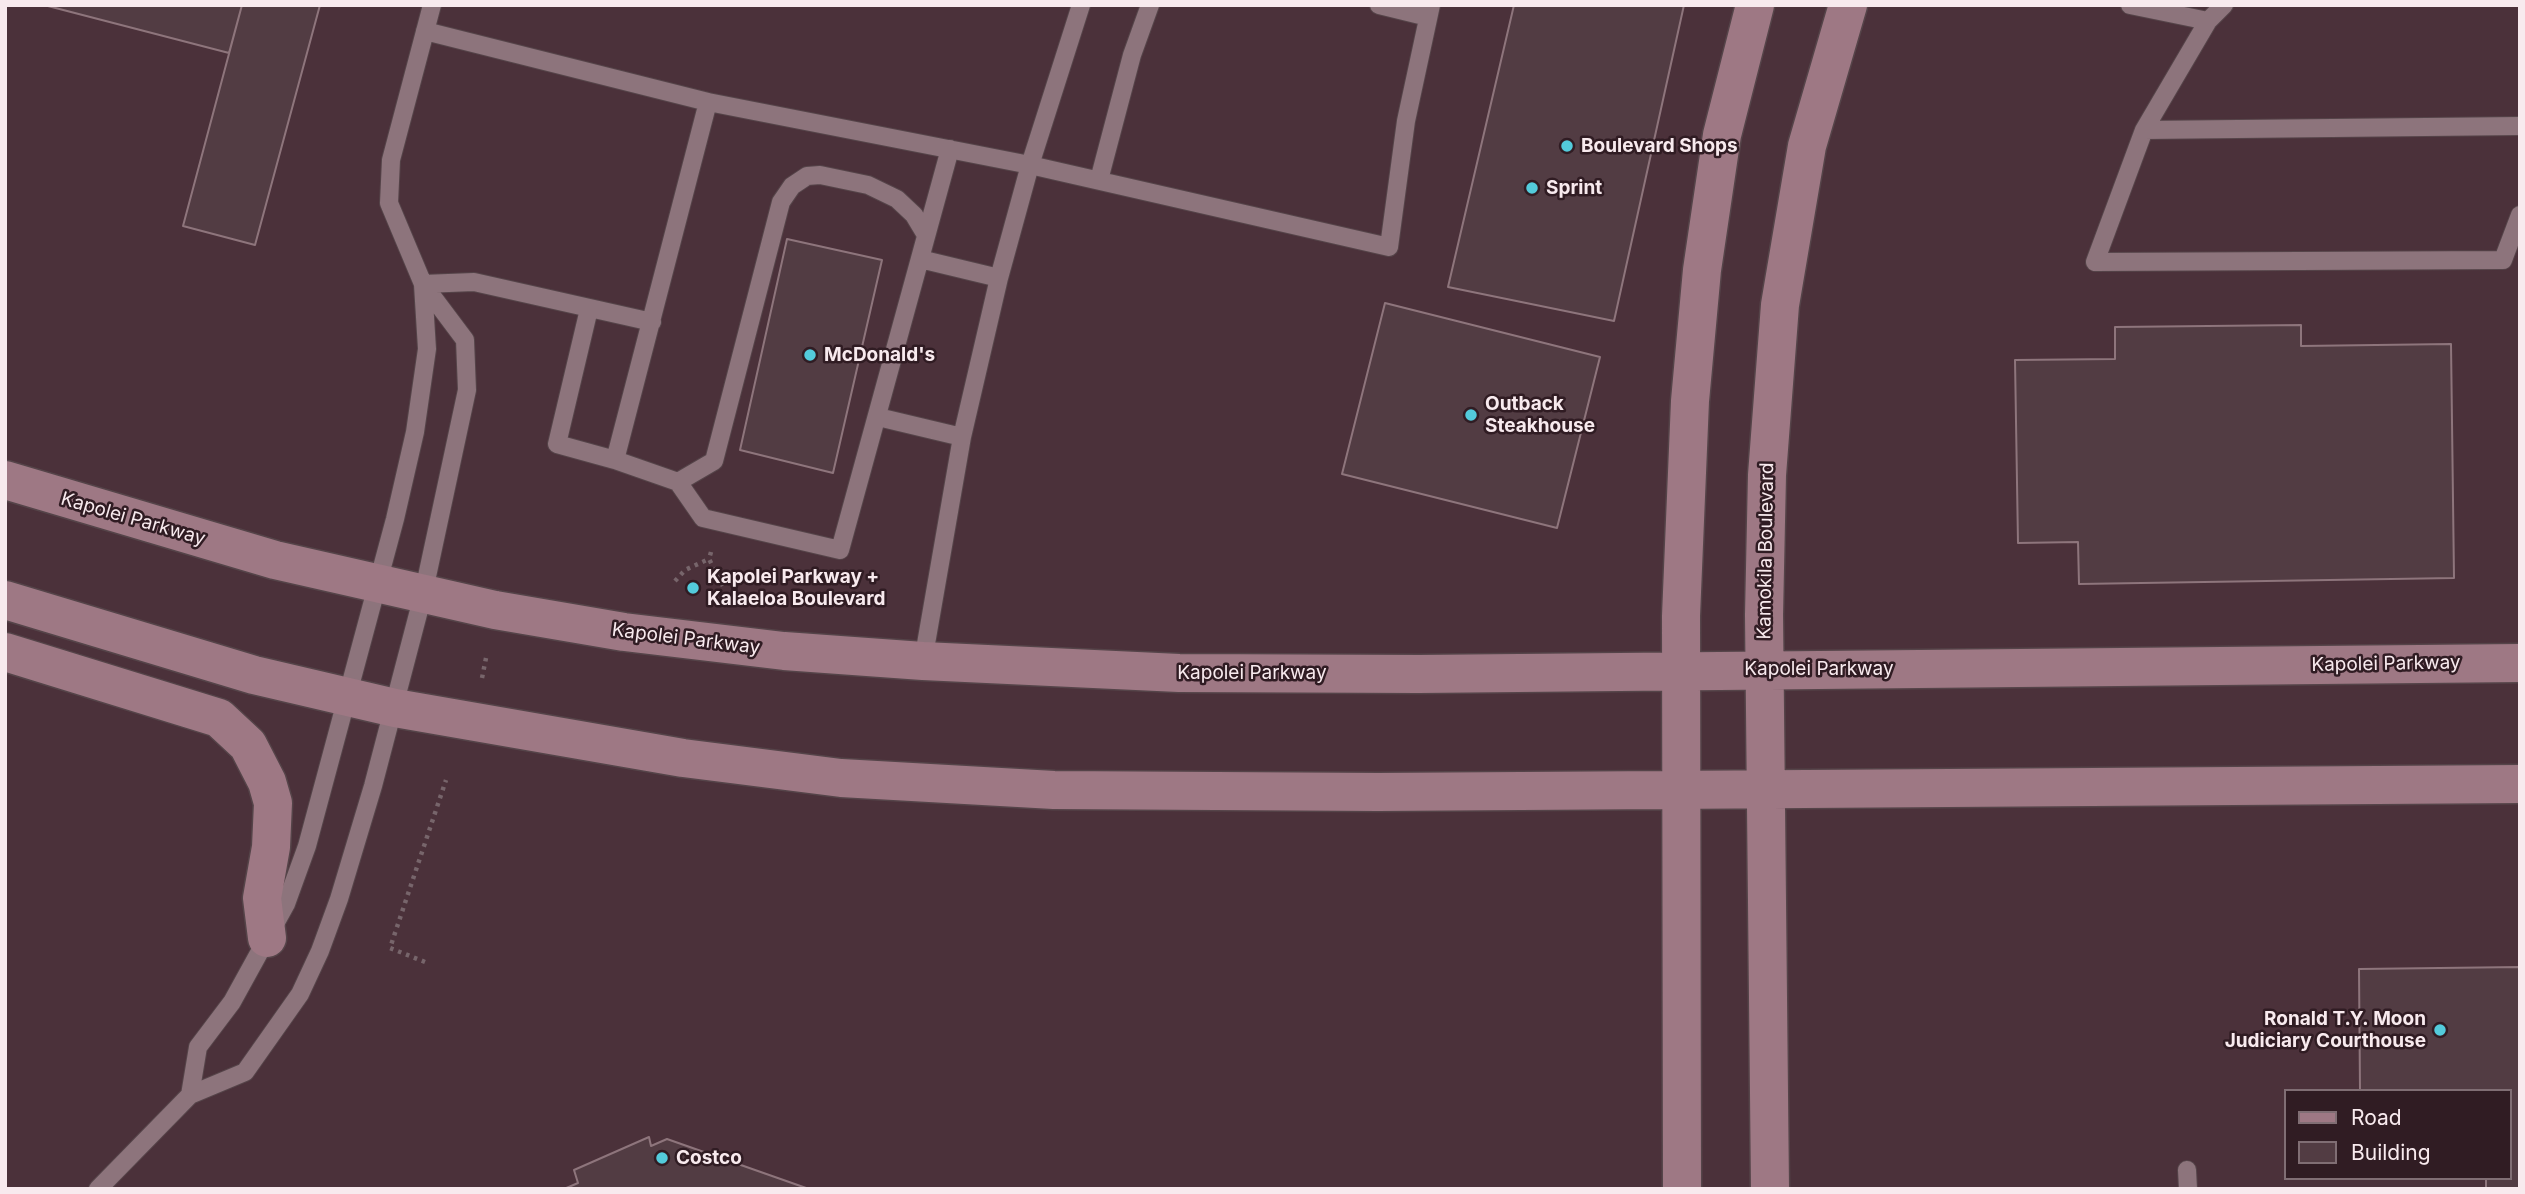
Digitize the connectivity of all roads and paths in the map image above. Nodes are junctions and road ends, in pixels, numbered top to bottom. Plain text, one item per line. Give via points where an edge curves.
1 (432, 5) edge
2 (1081, 5) edge
3 (1150, 5) edge
4 (1379, 5) edge
5 (1755, 5) edge
6 (1847, 5) edge
7 (2130, 5) edge
8 (2198, 5) edge
9 (2224, 5) edge
10 (1429, 11) edge
11 (2208, 21) junction
12 (425, 30) junction
13 (708, 102) junction
14 (2520, 126) edge
15 (2144, 130) junction
16 (950, 149) junction
17 (1030, 166) junction
18 (1099, 180) junction
19 (2520, 215) edge
20 (926, 235) junction
21 (920, 259) junction
22 (999, 278) junction
23 (423, 284) junction
24 (589, 309) junction
25 (652, 322) junction
26 (878, 417) junction
27 (962, 437) junction
28 (615, 460) junction
29 (5, 480) edge
30 (677, 482) junction
31 (709, 559) dead end
32 (675, 581) dead end
33 (378, 586) junction
34 (423, 595) junction
35 (5, 600) edge
36 (5, 652) edge
37 (486, 658) dead end
38 (923, 661) junction
39 (2520, 663) edge
40 (1764, 669) junction
41 (1681, 670) junction
42 (482, 678) dead end
43 (348, 696) junction
44 (395, 708) junction
45 (446, 780) dead end
46 (2520, 784) edge
47 (1682, 788) junction
48 (1765, 788) junction
49 (267, 938) junction
50 (425, 962) dead end
51 (190, 1094) junction
52 (2187, 1170) dead end
53 (98, 1189) edge
54 (1682, 1189) edge
55 (1770, 1189) edge
56 (2188, 1189) edge

1 - 12 lane
2 - 17 lane
3 - 18 lane
4 - 10 lane
5 - 41 main road via 1722,135 1702,270 1690,401
6 - 40 main road, Kamokila Boulevard via 1807,146 1780,305 1767,475
7 - 11 lane
8 - 11 lane
9 - 11 lane
10 - 18 lane via 1406,121 1389,247
11 - 15 lane
12 - 13 lane
12 - 23 lane via 391,160 389,203
13 - 16 lane
13 - 25 lane
14 - 15 lane
15 - 19 lane via 2095,262 2503,260
16 - 17 lane
16 - 20 lane
17 - 18 lane
17 - 22 lane
20 - 21 lane
20 - 30 lane via 897,199 868,185 820,175 807,176 792,186 781,202 714,461
21 - 22 lane
21 - 26 lane
22 - 27 lane
23 - 24 lane via 474,282
23 - 33 lane via 427,349 415,432
23 - 34 lane via 465,340 467,390
24 - 25 lane
24 - 28 lane via 557,444
25 - 28 lane
26 - 27 lane
26 - 30 lane via 840,550 704,518
27 - 38 lane
28 - 30 lane
29 - 33 main road, Kapolei Parkway
31 - 32 path via 685,570
33 - 34 main road, Kapolei Parkway
33 - 43 lane
34 - 38 main road, Kapolei Parkway via 624,632
34 - 44 lane
35 - 43 main road via 254,675
36 - 49 main road via 219,719 248,745 273,803 262,898
37 - 42 path
38 - 41 main road, Kapolei Parkway via 1179,673
39 - 40 main road, Kapolei Parkway
40 - 41 main road, Kapolei Parkway
40 - 48 main road, Kamokila Boulevard
41 - 47 main road
43 - 44 main road
43 - 49 lane via 307,846 286,904
44 - 47 main road via 683,758 841,778 1054,790
44 - 51 lane via 339,899 300,994 245,1072
45 - 50 path via 390,948
46 - 48 main road
47 - 48 main road
47 - 54 main road
48 - 55 main road, Kamokila Boulevard
49 - 51 lane via 232,1002 198,1047
51 - 53 lane
52 - 56 lane

